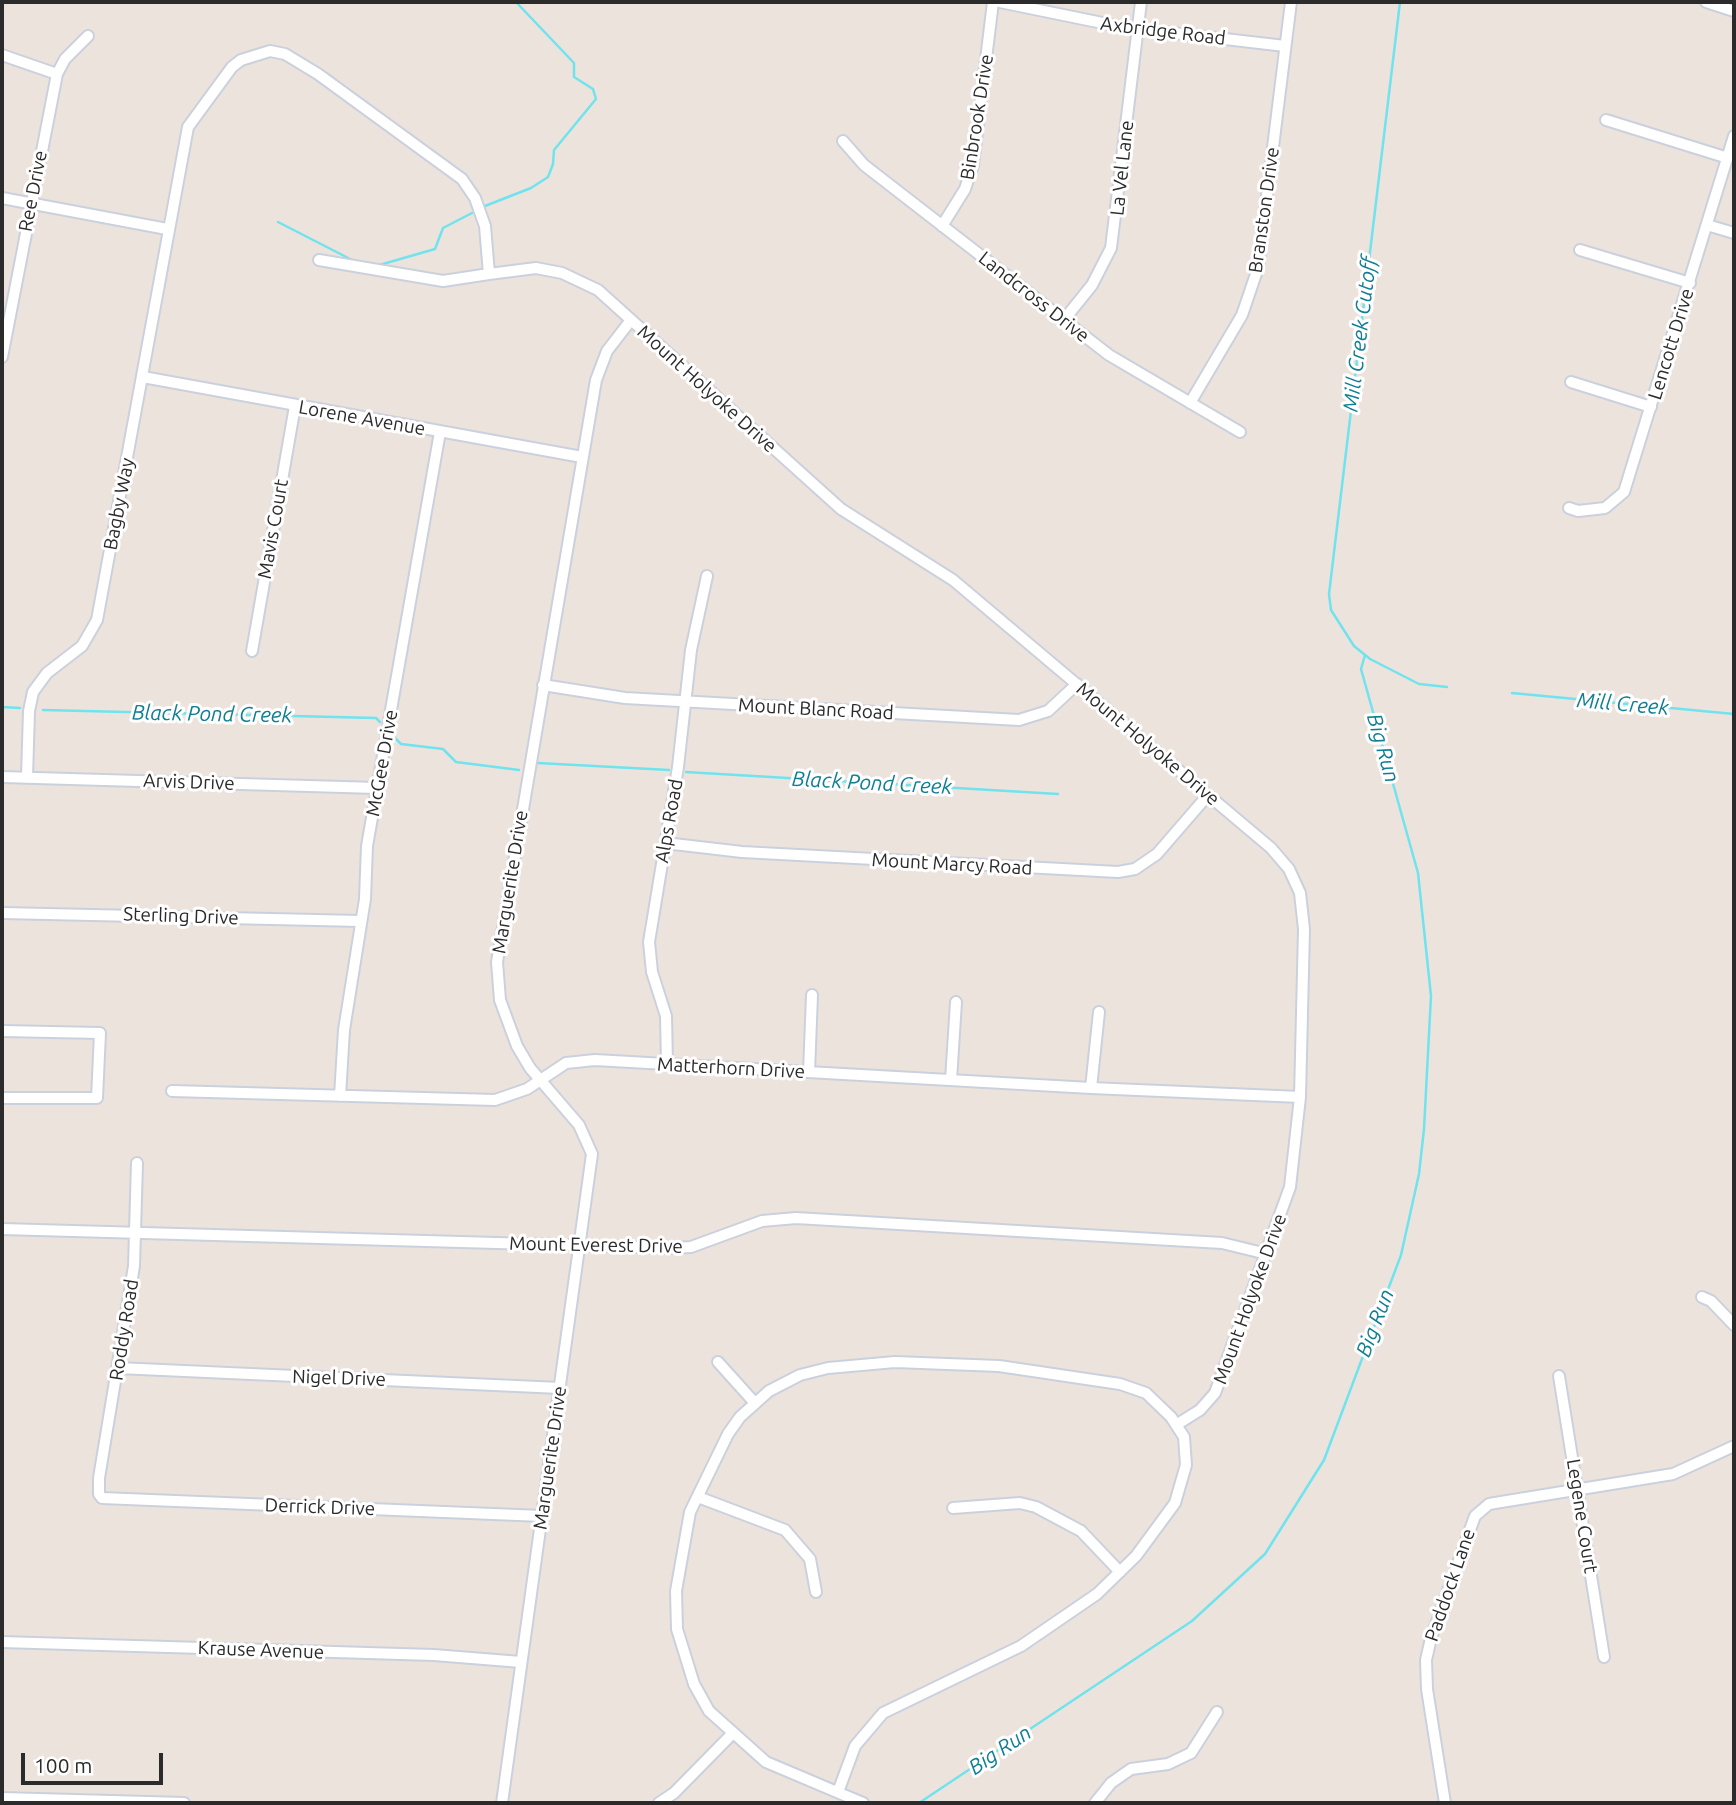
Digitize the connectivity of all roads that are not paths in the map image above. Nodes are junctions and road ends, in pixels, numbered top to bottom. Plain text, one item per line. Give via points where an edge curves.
1 (993, 2) edge
2 (1000, 2) edge
3 (1141, 2) edge
4 (1291, 2) edge
5 (1706, 2) edge
6 (1734, 11) edge
7 (1138, 29) junction
8 (88, 36) dead end
9 (1285, 46) junction
10 (2, 55) edge
11 (57, 74) junction
12 (1606, 120) dead end
13 (1734, 136) edge
14 (843, 141) dead end
15 (1728, 158) junction
16 (2, 198) edge
17 (31, 204) junction
18 (1707, 225) junction
19 (942, 226) junction
20 (167, 229) junction
21 (1734, 233) edge
22 (1580, 250) dead end
23 (319, 260) dead end
24 (489, 274) junction
25 (1690, 283) junction
26 (631, 320) junction
27 (1063, 321) junction
28 (3, 342) edge
29 (2, 357) edge
30 (143, 377) junction
31 (1571, 382) dead end
32 (1190, 403) junction
33 (295, 406) junction
34 (1651, 407) junction
35 (440, 432) junction
36 (1240, 432) dead end
37 (582, 457) junction
38 (1569, 508) dead end
39 (707, 576) dead end
40 (252, 651) dead end
41 (1077, 684) junction
42 (543, 685) junction
43 (686, 702) junction
44 (2, 777) edge
45 (27, 777) junction
46 (377, 788) junction
47 (1208, 795) junction
48 (665, 843) junction
49 (2, 913) edge
50 (360, 921) junction
51 (812, 995) dead end
52 (956, 1002) dead end
53 (1099, 1012) dead end
54 (2, 1031) edge
55 (667, 1064) junction
56 (809, 1072) junction
57 (540, 1080) junction
58 (951, 1080) junction
59 (1091, 1088) junction
60 (172, 1091) dead end
61 (340, 1096) junction
62 (1300, 1097) junction
63 (2, 1098) edge
64 (138, 1163) dead end
65 (2, 1229) edge
66 (135, 1233) junction
67 (581, 1246) junction
68 (1268, 1254) junction
69 (1702, 1297) dead end
70 (1734, 1325) edge
71 (718, 1362) dead end
72 (118, 1368) junction
73 (1559, 1376) dead end
74 (560, 1388) junction
75 (754, 1402) junction
76 (1176, 1425) junction
77 (1734, 1446) edge
78 (1578, 1490) junction
79 (100, 1496) joint
80 (698, 1497) junction
81 (953, 1508) dead end
82 (542, 1516) junction
83 (1120, 1572) junction
84 (816, 1592) dead end
85 (2, 1642) edge
86 (1604, 1657) dead end
87 (520, 1662) junction
88 (1217, 1712) dead end
89 (733, 1733) junction
90 (838, 1792) junction
91 (2, 1798) edge
92 (184, 1803) edge
93 (502, 1803) edge
94 (659, 1803) edge
95 (863, 1803) edge
96 (1095, 1803) edge
97 (1445, 1803) edge

1 - 19 street, Binbrook Drive via 973,165 965,190
2 - 7 street, Axbridge Road
3 - 7 street, La Vel Lane
4 - 9 street, Branston Drive
5 - 6 street
7 - 9 street, Axbridge Road
7 - 27 street, La Vel Lane via 1111,248 1092,285
8 - 11 street, Ree Drive
9 - 32 street, Branston Drive via 1255,278 1242,315
10 - 11 street
11 - 17 street, Ree Drive
12 - 15 street
13 - 15 street, Lencott Drive
14 - 19 street, Landcross Drive via 864,165
15 - 18 street, Lencott Drive
16 - 17 street
17 - 20 street
17 - 28 street, Ree Drive
18 - 21 street
18 - 25 street, Lencott Drive
19 - 27 street, Landcross Drive
20 - 24 street, Bagby Way via 185,139 195,117 232,67 270,51 285,54 318,75 462,179 485,226
20 - 30 street, Bagby Way
22 - 25 street
23 - 24 street via 443,281
24 - 26 street, Mount Holyoke Drive via 536,268 585,282
25 - 34 street, Lencott Drive
26 - 37 street, Marguerite Drive via 599,367
26 - 41 street, Mount Holyoke Drive via 841,509 953,580
27 - 32 street, Landcross Drive via 1109,355
28 - 29 street, Ree Drive
30 - 33 street, Lorene Avenue
30 - 45 street, Bagby Way via 97,620 82,646 47,673 33,692
31 - 34 street
32 - 36 street, Landcross Drive
33 - 35 street, Lorene Avenue
33 - 40 street, Mavis Court
34 - 38 street, Lencott Drive via 1620,498 1605,508
35 - 37 street, Lorene Avenue
35 - 46 street, McGee Drive
37 - 42 street, Marguerite Drive
39 - 43 street, Alps Road via 691,650
41 - 43 street, Mount Blanc Road via 1048,710 1019,720
41 - 47 street, Mount Holyoke Drive
42 - 43 street, Mount Blanc Road
42 - 57 street, Marguerite Drive via 497,962 508,1026
43 - 48 street, Alps Road
44 - 45 street, Arvis Drive
45 - 46 street, Arvis Drive
46 - 50 street, McGee Drive
47 - 48 street, Mount Marcy Road via 1157,854 1142,865 1118,872 742,852
47 - 62 street, Mount Holyoke Drive via 1283,861 1300,893 1304,921
48 - 55 street, Alps Road via 649,950 666,1016
49 - 50 street, Sterling Drive
50 - 61 street, McGee Drive via 344,1030
51 - 56 street
52 - 58 street
53 - 59 street
54 - 63 street via 100,1033 97,1098
55 - 56 street, Matterhorn Drive
55 - 57 street, Matterhorn Drive via 579,1061 559,1066
56 - 58 street, Matterhorn Drive
57 - 61 street, Matterhorn Drive via 511,1097 495,1100
57 - 67 street, Marguerite Drive via 591,1146
58 - 59 street, Matterhorn Drive
59 - 62 street, Matterhorn Drive
60 - 61 street, Matterhorn Drive
62 - 68 street, Mount Holyoke Drive via 1290,1187
64 - 66 street, Roddy Road
65 - 66 street, Mount Everest Drive
66 - 67 street, Mount Everest Drive
66 - 72 street, Roddy Road via 132,1291
67 - 68 street, Mount Everest Drive via 691,1247 762,1221 796,1218 1222,1243
67 - 74 street, Marguerite Drive
68 - 76 street, Mount Holyoke Drive via 1216,1393
69 - 70 street
71 - 75 street
72 - 74 street, Nigel Drive
72 - 79 street, Roddy Road
73 - 78 street, Legene Court
74 - 82 street, Marguerite Drive
75 - 76 street via 784,1382 828,1368 895,1362 999,1366 1120,1384 1146,1393
75 - 80 street via 729,1434
76 - 83 street via 1186,1452 1179,1495
77 - 78 street, Paddock Lane via 1673,1474
78 - 86 street, Legene Court
78 - 97 street, Paddock Lane via 1489,1504 1475,1516 1426,1660
79 - 82 street, Derrick Drive via 116,1501
80 - 84 street via 794,1537 810,1559
80 - 89 street via 690,1512 676,1591 677,1629 694,1684 709,1711
81 - 83 street via 1020,1503 1036,1507 1081,1531
82 - 87 street, Marguerite Drive
83 - 90 street via 1097,1594 1021,1646 883,1713 855,1746
85 - 87 street, Krause Avenue via 434,1655
87 - 93 street, Marguerite Drive
88 - 96 street via 1191,1753 1168,1764 1131,1769 1111,1783
89 - 90 street via 766,1762
89 - 94 street
90 - 95 street
91 - 92 street

